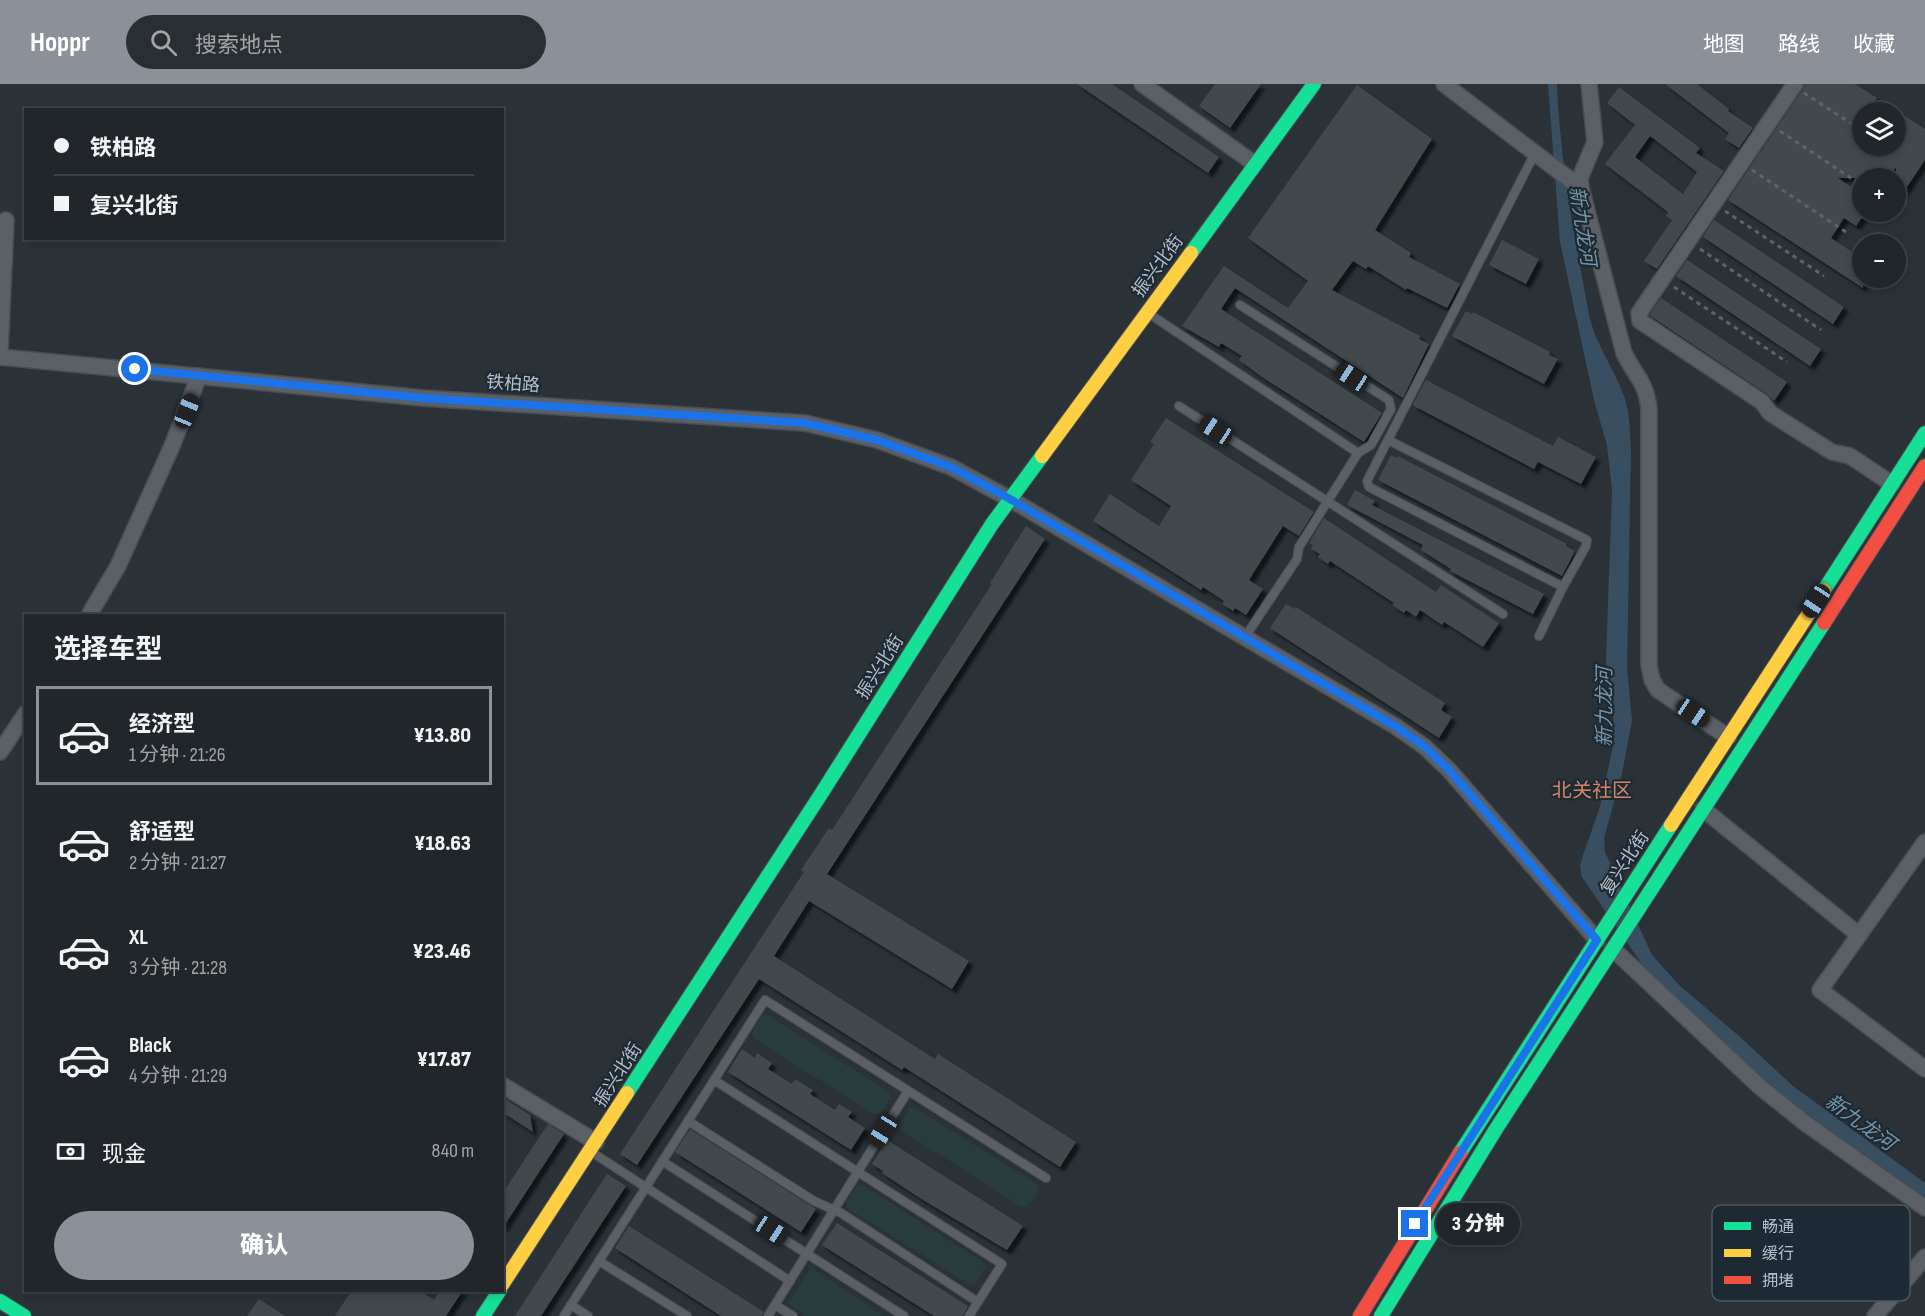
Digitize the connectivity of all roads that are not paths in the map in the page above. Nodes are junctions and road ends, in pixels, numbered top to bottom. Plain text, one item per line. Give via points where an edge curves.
1 (1142, 84) edge
2 (1314, 84) edge
3 (1444, 84) edge
4 (1589, 84) edge
5 (1794, 85) edge
6 (1540, 156) junction
7 (1255, 164) junction
8 (1577, 185) junction
9 (6, 220) dead end
10 (1240, 305) dead end
11 (1147, 312) junction
12 (0, 351) edge
13 (0, 357) edge
14 (199, 376) junction
15 (1179, 406) dead end
16 (1925, 433) edge
17 (1388, 440) junction
18 (1358, 453) junction
19 (1925, 466) edge
20 (1892, 484) junction
21 (1010, 499) junction
22 (1328, 501) junction
23 (1563, 587) junction
24 (90, 614) edge
25 (1503, 614) dead end
26 (1539, 636) dead end
27 (1245, 638) junction
28 (24, 716) edge
29 (1728, 737) junction
30 (0, 752) edge
31 (1703, 809) junction
32 (1925, 842) edge
33 (1600, 935) junction
34 (1859, 935) junction
35 (1615, 945) junction
36 (1925, 1069) edge
37 (714, 1080) junction
38 (504, 1086) edge
39 (908, 1090) junction
40 (688, 1120) junction
41 (593, 1146) junction
42 (662, 1161) junction
43 (858, 1172) junction
44 (1046, 1178) dead end
45 (646, 1187) junction
46 (1925, 1208) edge
47 (834, 1210) junction
48 (807, 1254) junction
49 (1925, 1257) edge
50 (599, 1261) junction
51 (1910, 1275) edge
52 (790, 1281) junction
53 (504, 1283) edge
54 (499, 1292) edge
55 (0, 1301) edge
56 (1888, 1301) edge
57 (978, 1302) junction
58 (571, 1305) junction
59 (775, 1305) junction
60 (24, 1316) edge
61 (483, 1316) edge
62 (564, 1316) edge
63 (588, 1316) edge
64 (687, 1316) edge
65 (768, 1316) edge
66 (793, 1316) edge
67 (904, 1316) edge
68 (969, 1316) edge
69 (1360, 1316) edge
70 (1381, 1316) edge
71 (1875, 1316) edge

1 - 7 street
2 - 7 main road, 振兴北街
3 - 6 street
4 - 8 street via 1595,142
5 - 20 street via 1639,313 1640,321 1762,402 1770,413 1832,452 1850,456
6 - 8 street
6 - 17 lane
7 - 11 main road, 振兴北街
8 - 29 street via 1624,352 1647,394 1652,680 1658,690
9 - 12 street
10 - 18 lane via 1389,400 1391,409 1371,445
11 - 18 lane
11 - 21 main road, 振兴北街
13 - 14 street, 铁柏路
14 - 21 street, 铁柏路 via 423,398 805,423 898,447 951,467
14 - 24 street via 118,566
15 - 22 lane
16 - 20 main road, 复兴北街
17 - 23 lane via 1367,481 1369,487
17 - 23 lane via 1587,540
18 - 22 lane
19 - 31 main road, 复兴北街
20 - 29 main road, 复兴北街
21 - 27 street, 铁柏路
21 - 41 main road, 振兴北街
22 - 25 lane
22 - 27 lane via 1299,547 1297,559
23 - 26 lane
27 - 33 street, 铁柏路 via 1425,747
28 - 30 street
29 - 33 main road, 复兴北街
31 - 34 street
31 - 35 main road, 复兴北街
32 - 34 street
33 - 69 main road, 复兴北街
34 - 36 street via 1820,990
35 - 46 street via 1759,1086 1805,1124
35 - 70 main road, 复兴北街
37 - 39 lane via 765,1000
37 - 40 lane
37 - 43 lane
38 - 41 street
39 - 43 lane
39 - 44 lane
40 - 42 lane
40 - 47 lane
41 - 45 lane
41 - 53 main road, 振兴北街
42 - 45 lane
42 - 48 lane
43 - 47 lane
43 - 57 lane via 1002,1263
45 - 50 lane
45 - 52 lane
47 - 48 lane
47 - 57 lane
48 - 52 lane
48 - 67 lane
49 - 51 street
50 - 58 lane
50 - 64 lane
52 - 59 lane
54 - 61 main road
55 - 60 main road
56 - 71 street
57 - 68 lane
58 - 62 lane
58 - 63 lane
59 - 65 lane
59 - 66 lane

